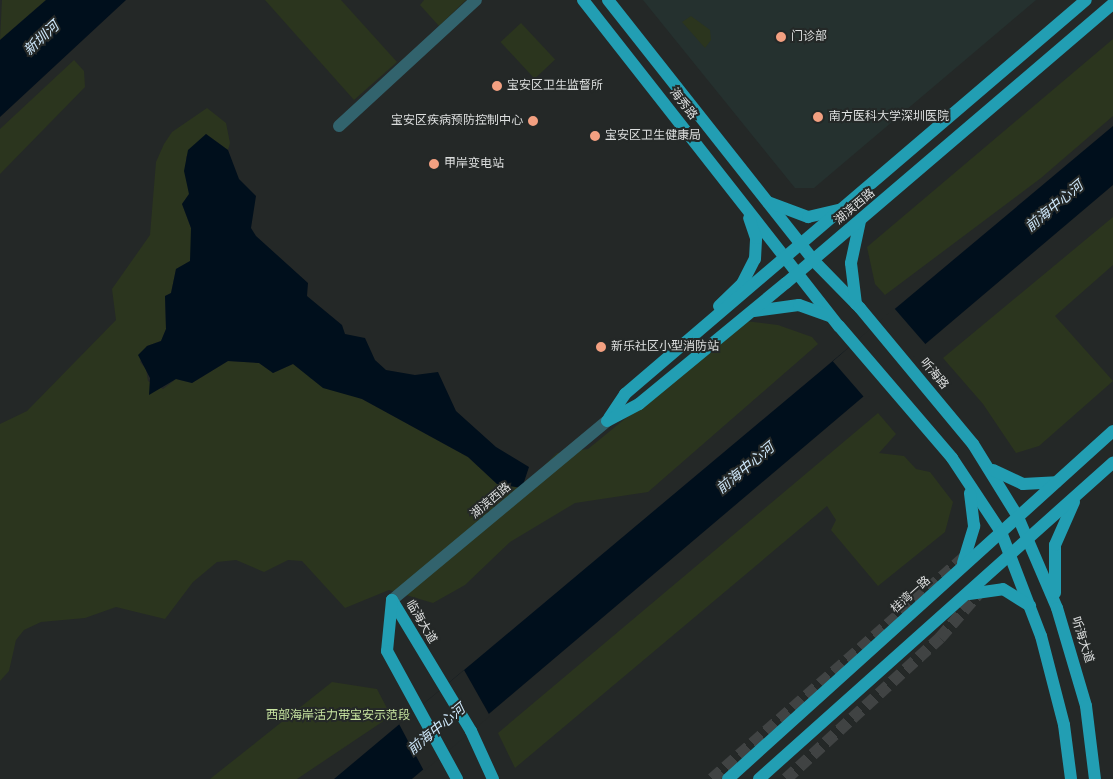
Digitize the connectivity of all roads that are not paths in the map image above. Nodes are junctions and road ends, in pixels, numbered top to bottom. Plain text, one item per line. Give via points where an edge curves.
1 (476, 0) edge
2 (583, 0) edge
3 (608, 0) edge
4 (1086, 0) edge
5 (1112, 6) edge
6 (339, 126) dead end
7 (751, 184) junction
8 (734, 194) junction
9 (763, 198) junction
10 (846, 207) junction
11 (747, 211) junction
12 (860, 221) junction
13 (802, 246) junction
14 (787, 258) junction
15 (813, 260) junction
16 (799, 272) junction
17 (858, 306) junction
18 (750, 313) junction
19 (836, 322) junction
20 (691, 340) junction
21 (607, 421) junction
22 (1113, 431) edge
23 (1113, 463) edge
24 (986, 464) junction
25 (966, 481) junction
26 (1056, 482) junction
27 (1076, 496) junction
28 (1018, 517) junction
29 (1001, 532) junction
30 (1029, 538) junction
31 (1010, 555) junction
32 (959, 570) junction
33 (964, 596) junction
34 (392, 600) junction
35 (1031, 607) junction
36 (1057, 608) junction
37 (457, 779) edge
38 (493, 779) edge
39 (728, 779) edge
40 (759, 779) edge
41 (1072, 779) edge
42 (1095, 779) edge

1 - 6 street
2 - 8 main road, 海秀路
3 - 7 main road, 海秀路
4 - 10 main road, 湖滨西路
5 - 12 main road, 湖滨西路
7 - 8 main road via 746,196
7 - 9 main road, 海秀路
8 - 11 main road, 海秀路
9 - 10 main road via 808,217
9 - 13 main road, 海秀路
10 - 13 main road, 湖滨西路
11 - 14 main road, 海秀路
11 - 20 main road via 756,249 750,273
12 - 15 main road, 湖滨西路
12 - 17 main road via 851,263
13 - 14 main road, 湖滨西路
13 - 15 main road, 海秀路
14 - 16 main road, 海秀路
14 - 20 main road, 湖滨西路
15 - 16 main road, 湖滨西路
15 - 17 main road, 听海路
16 - 18 main road, 湖滨西路
16 - 19 main road
17 - 24 main road, 听海路, bridge
18 - 19 main road via 799,305
18 - 21 main road, 湖滨西路 via 638,404
19 - 25 main road via 952,458
20 - 21 main road, 湖滨西路 via 625,394
21 - 34 street, 湖滨西路
22 - 26 main road, 桂湾一路
23 - 27 main road
24 - 26 main road via 1016,482
24 - 28 main road, 听海路
25 - 29 main road
25 - 32 main road via 974,522
26 - 28 main road, 桂湾一路
27 - 30 main road
27 - 36 main road via 1055,545
28 - 29 main road, 桂湾一路
28 - 30 main road, 听海大道
29 - 31 main road
29 - 32 main road, 桂湾一路
30 - 31 main road
30 - 36 main road, 听海大道
31 - 33 main road
31 - 35 main road
32 - 39 main road, 桂湾一路
33 - 35 main road via 1003,589
33 - 40 main road
34 - 37 main road, 临海大道 via 385,639 397,670
34 - 38 main road, 临海大道 via 471,730
35 - 41 main road via 1058,700
36 - 42 main road, 听海大道 via 1086,706

